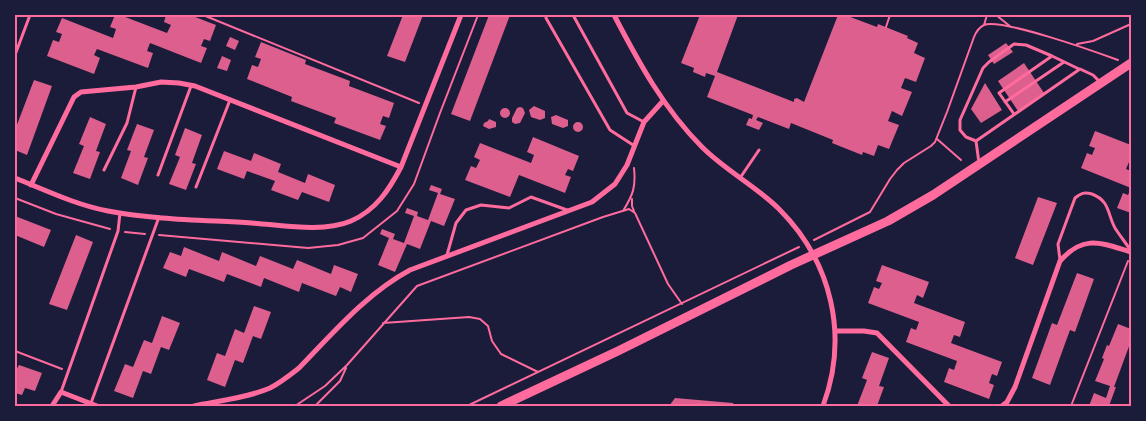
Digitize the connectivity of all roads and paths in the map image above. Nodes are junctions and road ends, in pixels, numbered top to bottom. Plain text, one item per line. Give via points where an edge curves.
1 (30, 15) edge
2 (203, 15) edge
3 (461, 15) edge
4 (478, 15) edge
5 (546, 15) edge
6 (573, 15) edge
7 (614, 15) edge
8 (890, 15) edge
9 (987, 15) edge
10 (996, 15) edge
11 (1131, 24) edge
12 (984, 25) junction
13 (886, 27) dead end
14 (1013, 28) junction
15 (1074, 44) junction
16 (15, 55) edge
17 (1052, 56) junction
18 (1118, 60) dead end
19 (1064, 62) junction
20 (1131, 63) edge
21 (1080, 69) junction
22 (1101, 84) junction
23 (191, 86) junction
24 (136, 87) junction
25 (230, 100) junction
26 (663, 101) junction
27 (1005, 102) junction
28 (426, 106) junction
29 (1014, 114) junction
30 (644, 122) junction
31 (937, 139) junction
32 (976, 141) junction
33 (633, 145) junction
34 (759, 150) dead end
35 (961, 160) dead end
36 (979, 164) junction
37 (401, 166) junction
38 (634, 168) dead end
39 (104, 170) dead end
40 (158, 175) dead end
41 (15, 178) edge
42 (740, 179) junction
43 (31, 185) junction
44 (196, 187) dead end
45 (632, 196) junction
46 (15, 198) edge
47 (570, 211) junction
48 (623, 211) junction
49 (120, 213) junction
50 (636, 213) junction
51 (159, 217) junction
52 (118, 231) junction
53 (153, 234) junction
54 (807, 244) junction
55 (1131, 252) edge
56 (814, 255) junction
57 (446, 257) junction
58 (1060, 261) junction
59 (682, 304) junction
60 (383, 324) junction
61 (835, 331) junction
62 (15, 351) edge
63 (346, 366) junction
64 (68, 371) junction
65 (538, 372) junction
66 (61, 392) junction
67 (89, 405) edge
68 (52, 406) edge
69 (97, 406) edge
70 (194, 406) edge
71 (296, 406) edge
72 (315, 406) edge
73 (467, 406) edge
74 (500, 406) edge
75 (823, 406) edge
76 (949, 406) edge
77 (1002, 406) edge
78 (1071, 406) edge

1 - 16 lane
2 - 28 path
3 - 28 street
4 - 53 path via 414,184 397,211 363,238 308,248
5 - 33 lane via 610,130
6 - 30 lane via 627,113
7 - 26 street
8 - 13 path
9 - 12 path
10 - 14 path
11 - 15 path via 1093,41
12 - 14 path
12 - 31 path via 974,37
14 - 15 path
15 - 18 path
17 - 19 lane
17 - 27 lane via 999,94
17 - 32 lane via 1014,44 983,68 960,120 960,130
19 - 21 lane
19 - 27 lane
20 - 22 street
21 - 22 lane
21 - 29 lane
22 - 36 street
23 - 24 street via 161,82
23 - 25 street
23 - 40 lane
24 - 39 lane via 127,123
24 - 43 street via 81,92 74,97
25 - 37 street
25 - 44 lane
26 - 30 street
26 - 42 street via 702,147
27 - 29 lane
28 - 37 street
29 - 32 lane
30 - 33 street
31 - 35 path
31 - 54 path via 897,170 870,212
32 - 36 lane
33 - 47 street via 627,165 615,184 592,202
34 - 42 lane
36 - 56 street via 888,221
37 - 51 street via 392,185 376,204 364,214 338,225 301,227
38 - 45 path
41 - 43 street
42 - 54 street via 779,209
43 - 49 street via 84,205
45 - 48 path
45 - 50 path
46 - 52 path via 56,214
47 - 57 street
47 - 57 lane via 531,197 509,208 482,205 466,210 456,222
48 - 50 path via 629,209
48 - 60 path via 417,286
49 - 51 street
49 - 52 lane
50 - 59 path via 668,284
51 - 53 lane
52 - 53 path
52 - 64 lane
53 - 67 lane
54 - 56 street
54 - 59 path
55 - 58 street via 1098,242 1069,251
55 - 58 lane via 1115,228 1102,198 1086,192 1074,198 1058,244
55 - 78 path
56 - 61 street via 829,289
56 - 74 street
57 - 70 street via 410,270 380,289 299,368 269,388
58 - 77 street via 1014,387
59 - 65 path
60 - 63 path
60 - 65 path via 469,317 480,319 488,326 492,341 501,354
61 - 75 street via 832,374
61 - 76 street via 877,333
62 - 64 path
63 - 71 path
63 - 72 path via 340,381
64 - 66 lane
65 - 73 path
66 - 67 street
66 - 68 street
67 - 69 street

